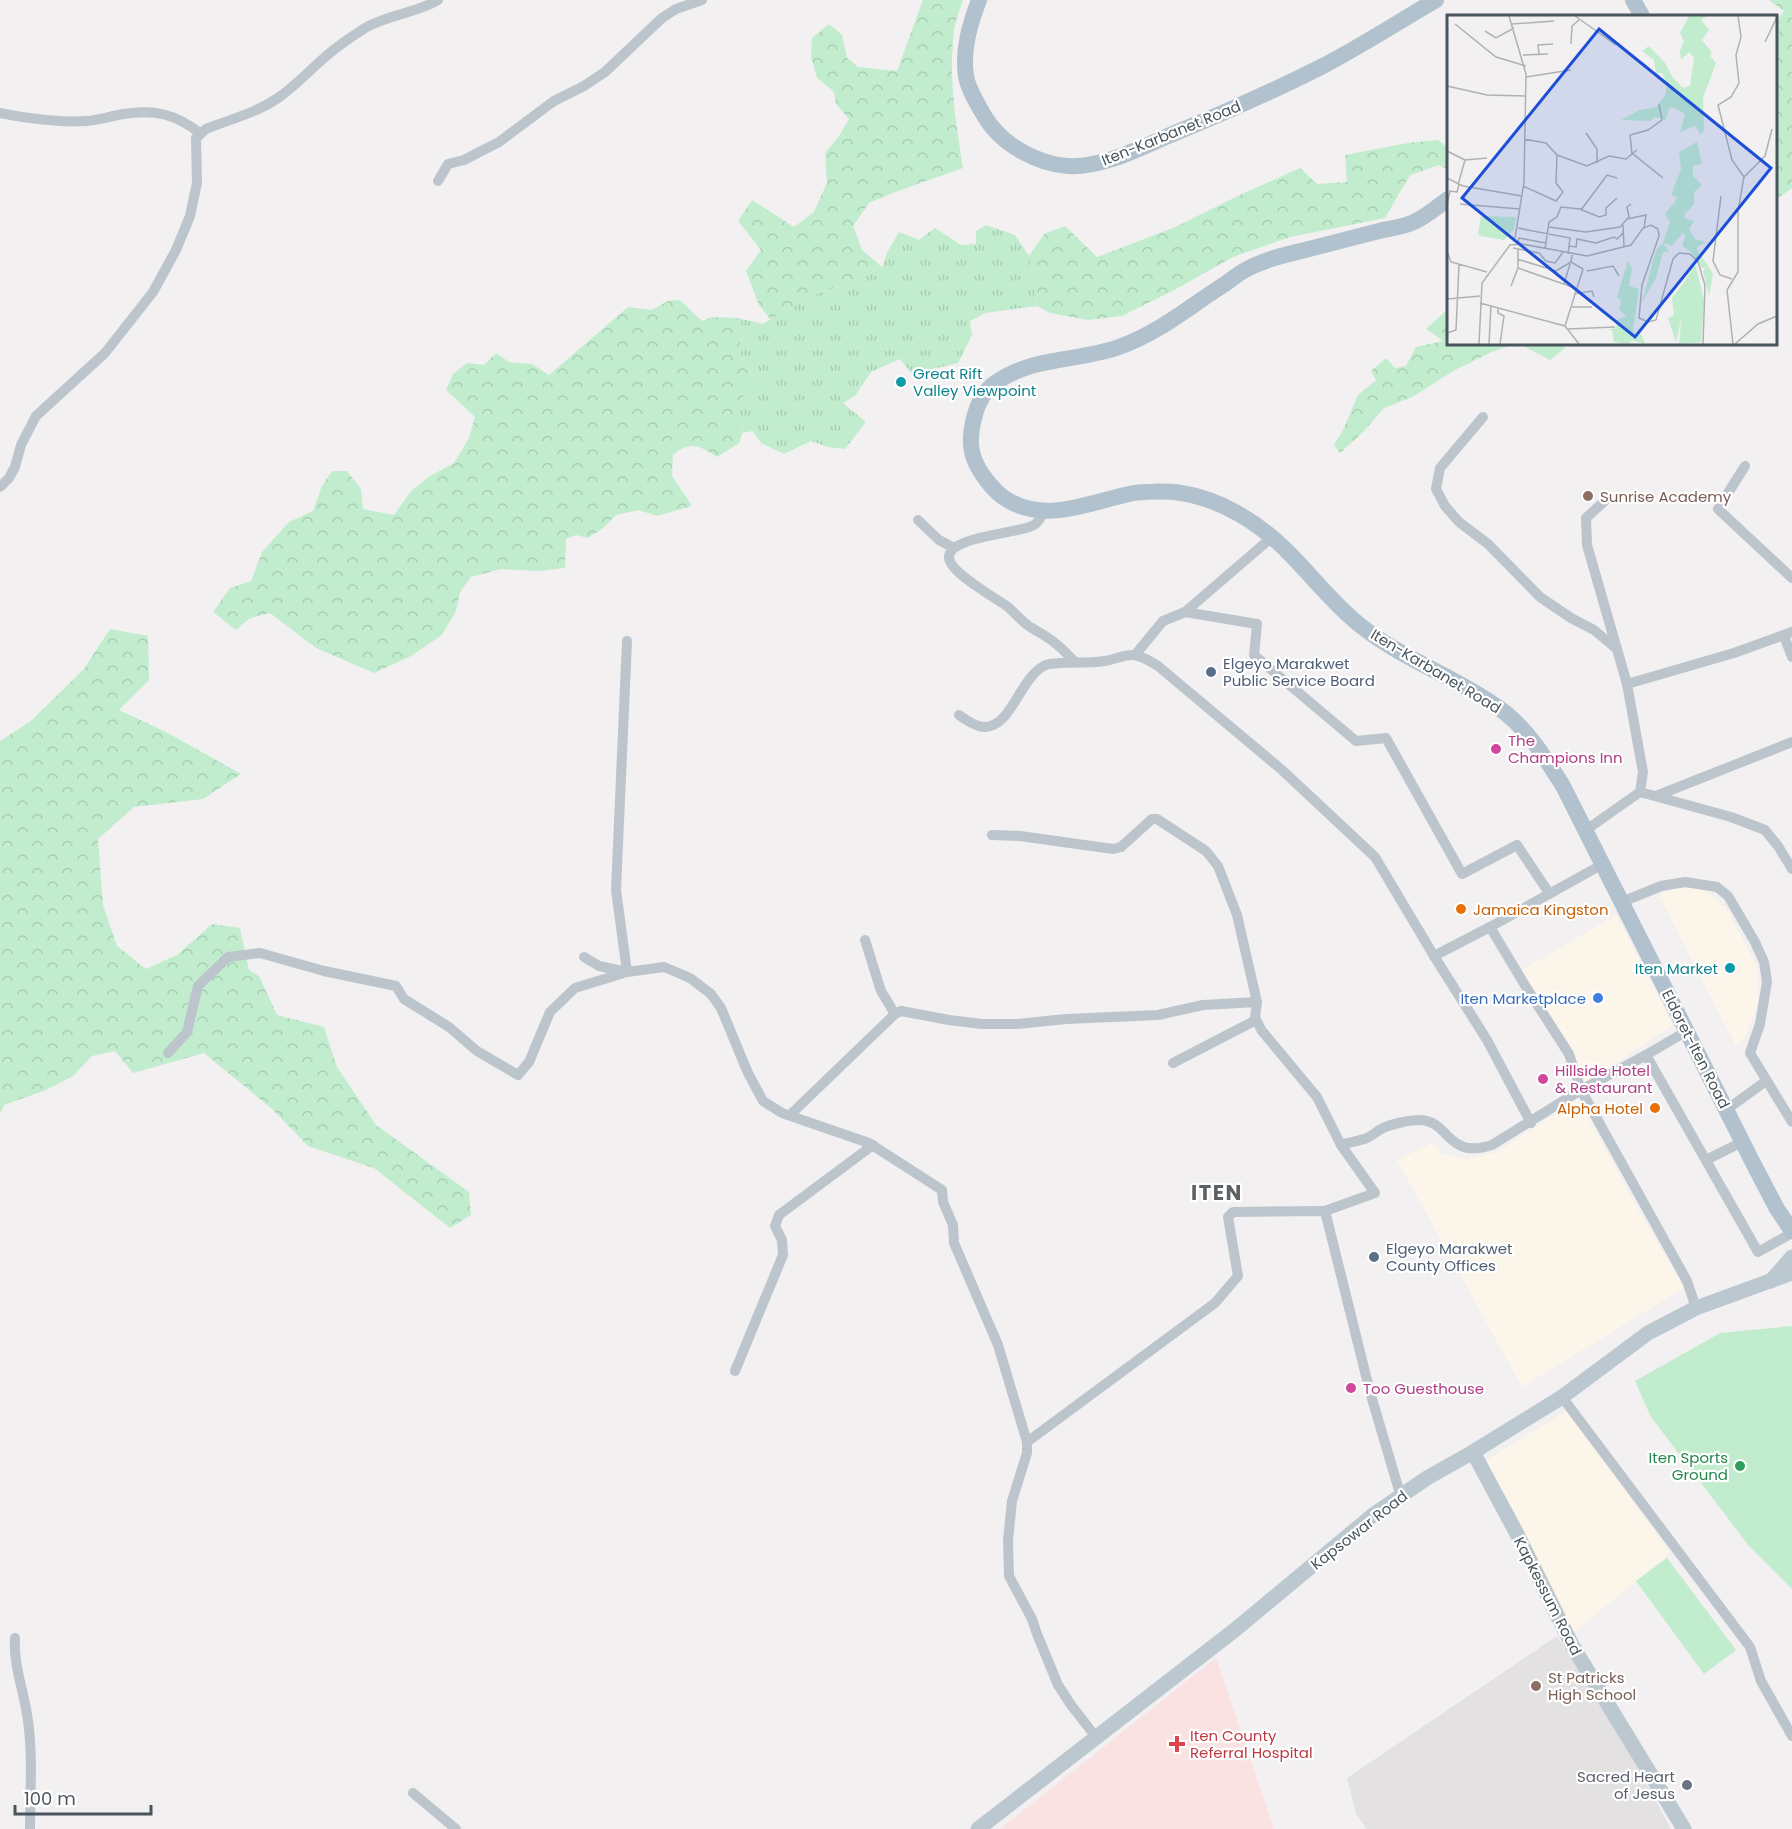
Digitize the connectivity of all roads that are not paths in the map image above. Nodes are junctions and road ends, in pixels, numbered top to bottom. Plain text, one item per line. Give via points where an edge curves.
1 (438, 0) edge
2 (702, 0) edge
3 (979, 0) edge
4 (1436, 0) edge
5 (1633, 0) edge
6 (1641, 15) edge
7 (0, 113) edge
8 (200, 133) junction
9 (438, 181) dead end
10 (1447, 200) edge
11 (1483, 417) dead end
12 (1745, 466) dead end
13 (0, 488) edge
14 (1610, 498) dead end
15 (1045, 510) junction
16 (918, 520) dead end
17 (1271, 538) junction
18 (954, 548) junction
19 (1792, 578) edge
20 (1185, 612) junction
21 (1788, 634) edge
22 (627, 641) dead end
23 (1617, 650) junction
24 (1136, 655) junction
25 (1792, 657) edge
26 (1075, 662) junction
27 (1627, 684) junction
28 (959, 716) dead end
29 (1792, 742) edge
30 (1640, 792) junction
31 (1656, 796) junction
32 (1586, 830) junction
33 (992, 835) dead end
34 (1603, 864) junction
35 (1792, 869) edge
36 (1549, 894) junction
37 (1622, 902) junction
38 (1490, 927) junction
39 (865, 940) dead end
40 (1434, 956) junction
41 (584, 957) dead end
42 (627, 972) junction
43 (1257, 1002) junction
44 (895, 1014) junction
45 (1256, 1020) junction
46 (1687, 1031) junction
47 (168, 1053) dead end
48 (1646, 1055) junction
49 (1173, 1063) dead end
50 (1766, 1081) junction
51 (1581, 1090) junction
52 (1726, 1110) junction
53 (790, 1115) junction
54 (1792, 1122) edge
55 (1531, 1123) junction
56 (1742, 1142) junction
57 (873, 1145) junction
58 (1341, 1145) junction
59 (1706, 1160) junction
60 (1324, 1211) junction
61 (1787, 1213) edge
62 (1792, 1232) edge
63 (1792, 1257) edge
64 (1790, 1274) edge
65 (1771, 1281) junction
66 (1696, 1308) junction
67 (735, 1371) dead end
68 (1562, 1397) junction
69 (1027, 1442) junction
70 (1473, 1452) junction
71 (1401, 1497) junction
72 (15, 1638) dead end
73 (1792, 1736) edge
74 (1096, 1737) junction
75 (413, 1793) dead end
76 (30, 1829) edge
77 (456, 1829) edge
78 (978, 1829) edge
79 (1684, 1829) edge

1 - 8 street via 377,21 261,109
2 - 9 street via 662,18 605,72 554,101 499,142 448,164
3 - 4 main road, Iten-Karbanet Road via 969,25 966,49 966,77 977,103 991,127 1022,152 1068,166 1091,165 1128,153 1244,104 1323,66
5 - 6 main road
7 - 8 street via 89,121 124,114 166,113
8 - 13 street via 196,138 197,183 190,216 153,292 105,353 36,416 9,478
10 - 15 main road, Iten-Karbanet Road via 1415,222 1284,255 1245,270 1138,340 1098,353 1042,362 991,385 975,413 973,458 1002,496 1023,507
11 - 23 street via 1440,468 1436,489 1445,506 1540,597 1594,630
12 - 19 street via 1718,509
14 - 23 street via 1586,518 1586,532
15 - 17 main road, Iten-Karbanet Road via 1059,511 1132,493 1179,492 1220,503
15 - 18 street via 1027,528 964,542
16 - 18 street
17 - 20 street
17 - 32 main road, Iten-Karbanet Road via 1363,628 1460,683 1520,726 1563,786
18 - 26 street via 949,561 961,575 1044,634
20 - 24 street via 1163,621
20 - 36 street via 1257,624 1254,655 1356,741 1386,738 1462,874 1517,845
21 - 25 street
21 - 27 street
22 - 42 street via 616,890
23 - 27 street
24 - 26 street
24 - 40 street via 1158,666 1282,770 1375,857
26 - 28 street via 1042,666 996,724 984,728
27 - 30 street via 1643,772
29 - 31 street
30 - 31 street
30 - 32 street
31 - 35 street via 1765,830
32 - 34 main road, Iten-Karbanet Road
33 - 43 street via 1113,849 1121,847 1152,819 1169,826 1206,851 1221,871 1237,915
34 - 36 street
34 - 37 main road, Eldoret-Iten Road
36 - 38 street
37 - 46 main road, Eldoret-Iten Road
37 - 50 street via 1661,886 1685,882 1717,887 1728,896 1764,962 1767,982 1750,1053
38 - 40 street
38 - 51 street via 1569,1054
39 - 44 street via 881,991
40 - 55 street via 1487,1040
41 - 42 street via 599,966
42 - 47 street via 575,988 550,1012 529,1062 518,1076 404,999 396,986 260,953 228,957 198,986 187,1032
42 - 53 street via 664,967 690,978 711,994 722,1008 763,1101
43 - 44 street via 1203,1005 1158,1015 1017,1024 982,1024 901,1011
43 - 45 street
44 - 53 street
45 - 49 street
45 - 58 street via 1317,1097
46 - 48 street
46 - 52 main road, Eldoret-Iten Road
48 - 51 street
48 - 59 street
50 - 52 street
50 - 54 street
51 - 55 street
51 - 66 street via 1688,1281
52 - 56 main road, Eldoret-Iten Road
53 - 57 street
55 - 58 street via 1478,1150 1461,1147 1434,1125 1418,1120 1385,1127
56 - 59 street
56 - 61 main road, Eldoret-Iten Road
57 - 67 street via 779,1215 775,1226 782,1240 783,1255
57 - 69 street via 942,1190 954,1243 998,1345
58 - 60 street via 1375,1193
59 - 62 street via 1758,1252
60 - 69 street via 1233,1212 1227,1217 1238,1276 1215,1303
60 - 71 street
61 - 62 main road, Eldoret-Iten Road
63 - 65 main road, Kapsowar Road
64 - 65 main road, Kapsowar Road
65 - 66 main road, Kapsowar Road
66 - 68 main road, Kapsowar Road via 1648,1333
68 - 70 main road, Kapsowar Road
68 - 73 street via 1750,1647 1761,1681
69 - 74 street via 1012,1502 1009,1576 1032,1619 1058,1685
70 - 71 main road, Kapsowar Road
70 - 79 main road, Kapkessum Road via 1573,1647
71 - 74 main road, Kapsowar Road via 1373,1515 1236,1629
72 - 76 street via 32,1752
74 - 78 main road, Kapsowar Road
75 - 77 street

